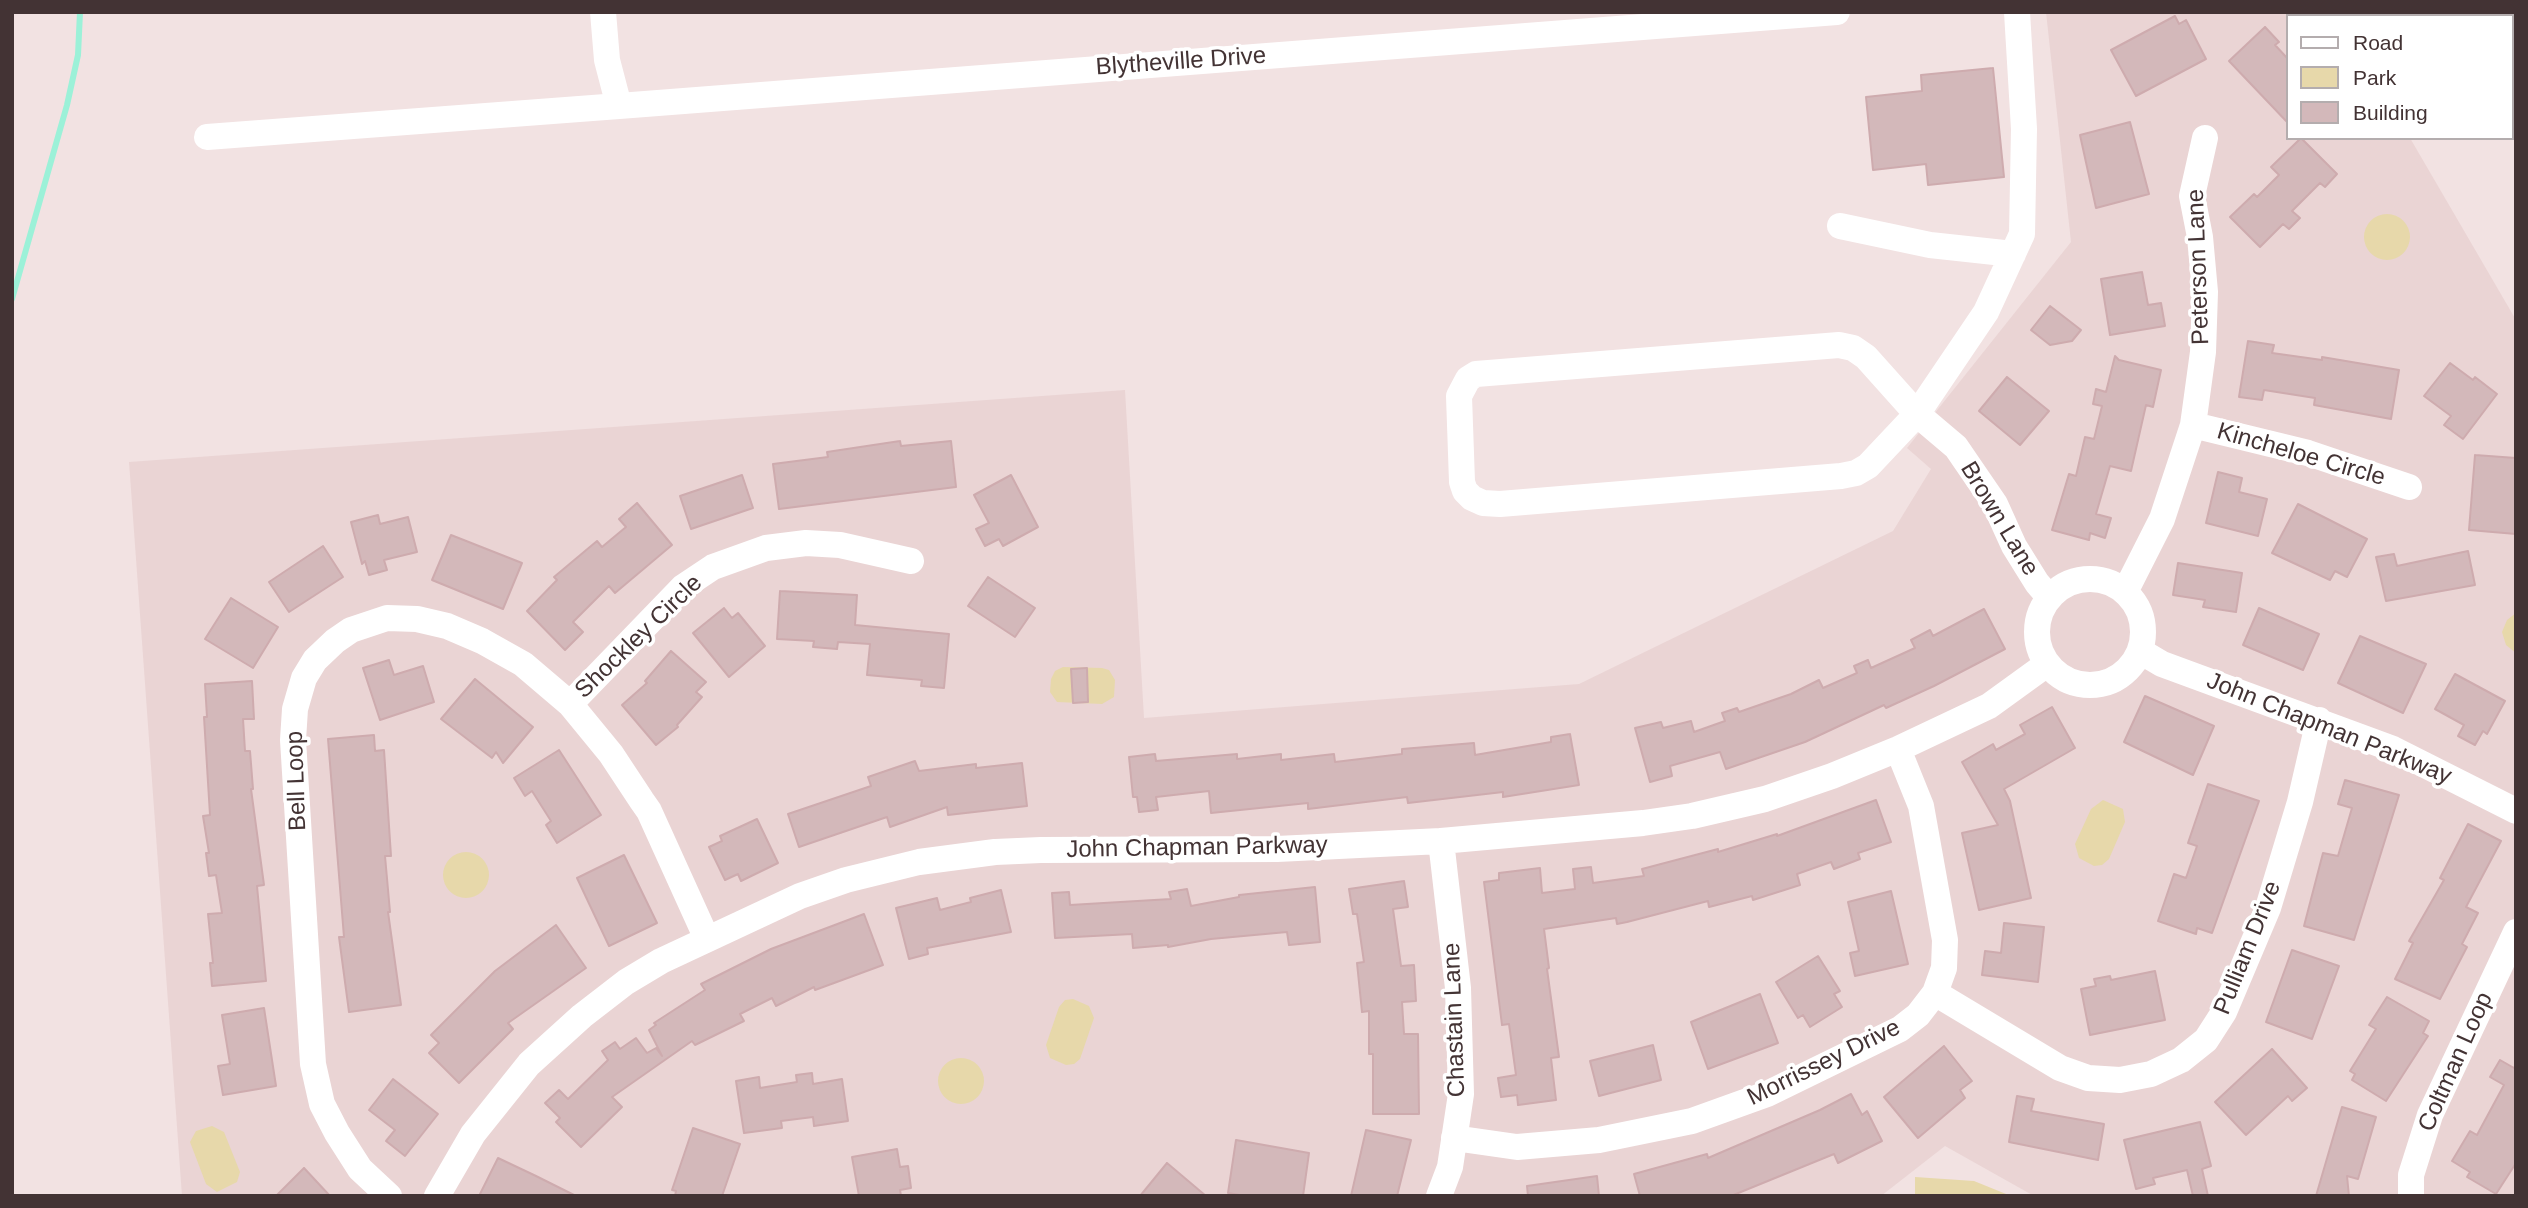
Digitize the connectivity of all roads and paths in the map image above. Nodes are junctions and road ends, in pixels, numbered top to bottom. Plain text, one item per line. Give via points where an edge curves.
1 (603, 12) edge
2 (1837, 12) edge
3 (2017, 12) edge
4 (1758, 15) edge
5 (619, 106) junction
6 (207, 136) dead end
7 (2205, 138) dead end
8 (1840, 226) dead end
9 (2013, 254) junction
10 (1917, 414) junction
11 (2193, 425) junction
12 (2409, 486) dead end
13 (911, 561) dead end
14 (2125, 592) junction
15 (2049, 597) junction
16 (2140, 651) junction
17 (2047, 664) junction
18 (570, 704) junction
19 (2319, 720) junction
20 (1898, 749) junction
21 (2516, 811) edge
22 (1441, 841) junction
23 (2516, 932) edge
24 (707, 939) junction
25 (1935, 993) junction
26 (1454, 1138) junction
27 (389, 1196) edge
28 (437, 1196) edge
29 (1438, 1196) edge
30 (2411, 1196) edge

1 - 5 street via 607,60
2 - 4 street, Blytheville Drive
3 - 9 street via 2024,142 2022,234
4 - 5 street, Blytheville Drive
5 - 6 street, Blytheville Drive
7 - 11 street, Peterson Lane via 2192,196 2205,292
8 - 9 street via 1930,246
9 - 10 street via 1986,313
10 - 10 street via 1866,356 1839,345 1488,372 1468,379 1459,396 1462,482 1472,498 1500,504 1841,476 1868,466
10 - 15 street, Brown Lane via 1956,447
11 - 12 street, Kincheloe Circle via 2308,453
11 - 14 street, Peterson Lane via 2162,519
13 - 18 street, Shockley Circle via 840,545 806,543 766,548 713,567 683,587
14 - 15 street via 2103,580 2084,579 2064,585
14 - 16 street via 2143,624
15 - 17 street via 2041,609 2036,636
16 - 17 street via 2120,677 2098,685 2080,685 2060,677
16 - 19 street, John Chapman Parkway via 2162,664
17 - 20 street, John Chapman Parkway via 1989,706
18 - 24 street, Bell Loop via 649,811
18 - 27 street, Bell Loop via 523,664 482,641 418,619 387,618 351,630 315,660 304,678 293,740 313,1064 323,1104 337,1133 360,1169
19 - 21 street, John Chapman Parkway via 2393,749
19 - 25 street, Pulliam Drive via 2268,908 2224,1012 2206,1040 2180,1060 2151,1074 2120,1080 2088,1078 2060,1068
20 - 22 street, John Chapman Parkway via 1765,799 1692,816
20 - 25 street, Morrissey Drive via 1921,806 1945,940 1944,968
22 - 24 street, John Chapman Parkway via 1277,849 1041,850 919,862 800,895
22 - 26 street, Chastain Lane via 1458,988 1461,1094
23 - 30 street, Coltman Loop via 2430,1115 2411,1175
24 - 28 street, John Chapman Parkway via 626,982 529,1064 473,1134
25 - 26 street, Morrissey Drive via 1918,1016 1900,1028 1767,1094 1692,1121 1599,1140 1517,1147
26 - 29 street, Chastain Lane via 1450,1167

